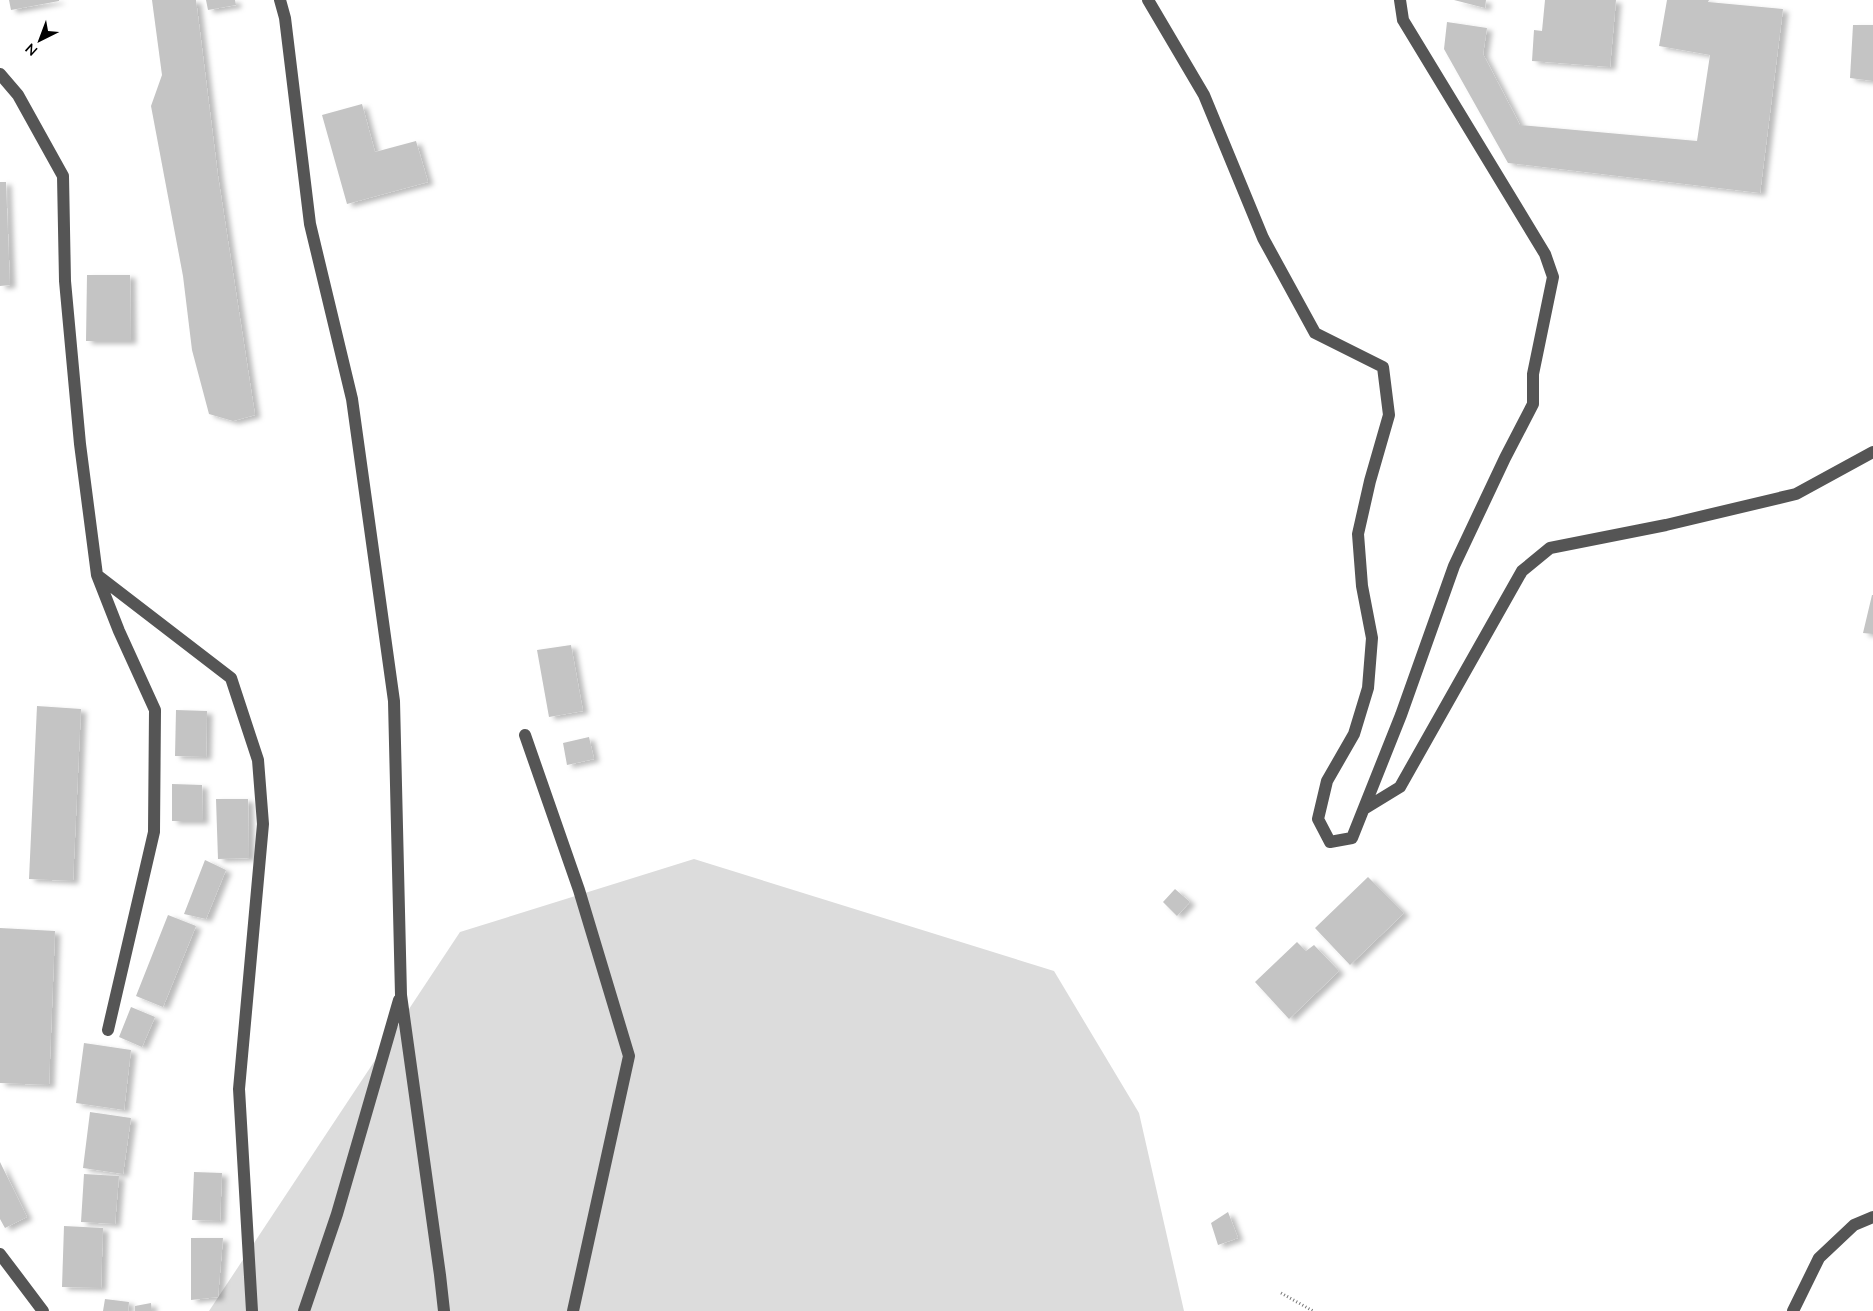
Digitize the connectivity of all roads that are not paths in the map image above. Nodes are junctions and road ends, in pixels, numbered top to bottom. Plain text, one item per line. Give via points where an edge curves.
1 (280, 0) edge
2 (1148, 0) edge
3 (1400, 0) edge
4 (0, 74) edge
5 (1873, 452) edge
6 (97, 575) junction
7 (525, 735) dead end
8 (1364, 809) junction
9 (401, 995) junction
10 (108, 1030) dead end
11 (1873, 1217) edge
12 (0, 1254) edge
13 (43, 1311) edge
14 (252, 1311) edge
15 (304, 1311) edge
16 (444, 1311) edge
17 (573, 1311) edge
18 (1792, 1311) edge

1 - 9 street via 285,18 310,224 352,399 394,701
2 - 8 street via 1204,96 1263,238 1315,333 1383,367 1389,415 1358,534 1362,586 1372,638 1368,688 1354,734 1327,781 1318,818 1330,842 1352,838
3 - 8 street via 1403,20 1545,254 1553,277 1533,374 1533,404 1454,566
4 - 6 street via 18,95 63,176 65,281 80,444
5 - 8 street via 1796,494 1550,548 1522,571 1400,787
6 - 10 street via 155,710 154,832
6 - 14 street via 230,678 258,760 263,824 239,1089
7 - 17 street via 579,890 629,1056
9 - 15 street via 337,1214
9 - 16 street
11 - 18 street via 1854,1225 1819,1258
12 - 13 street

